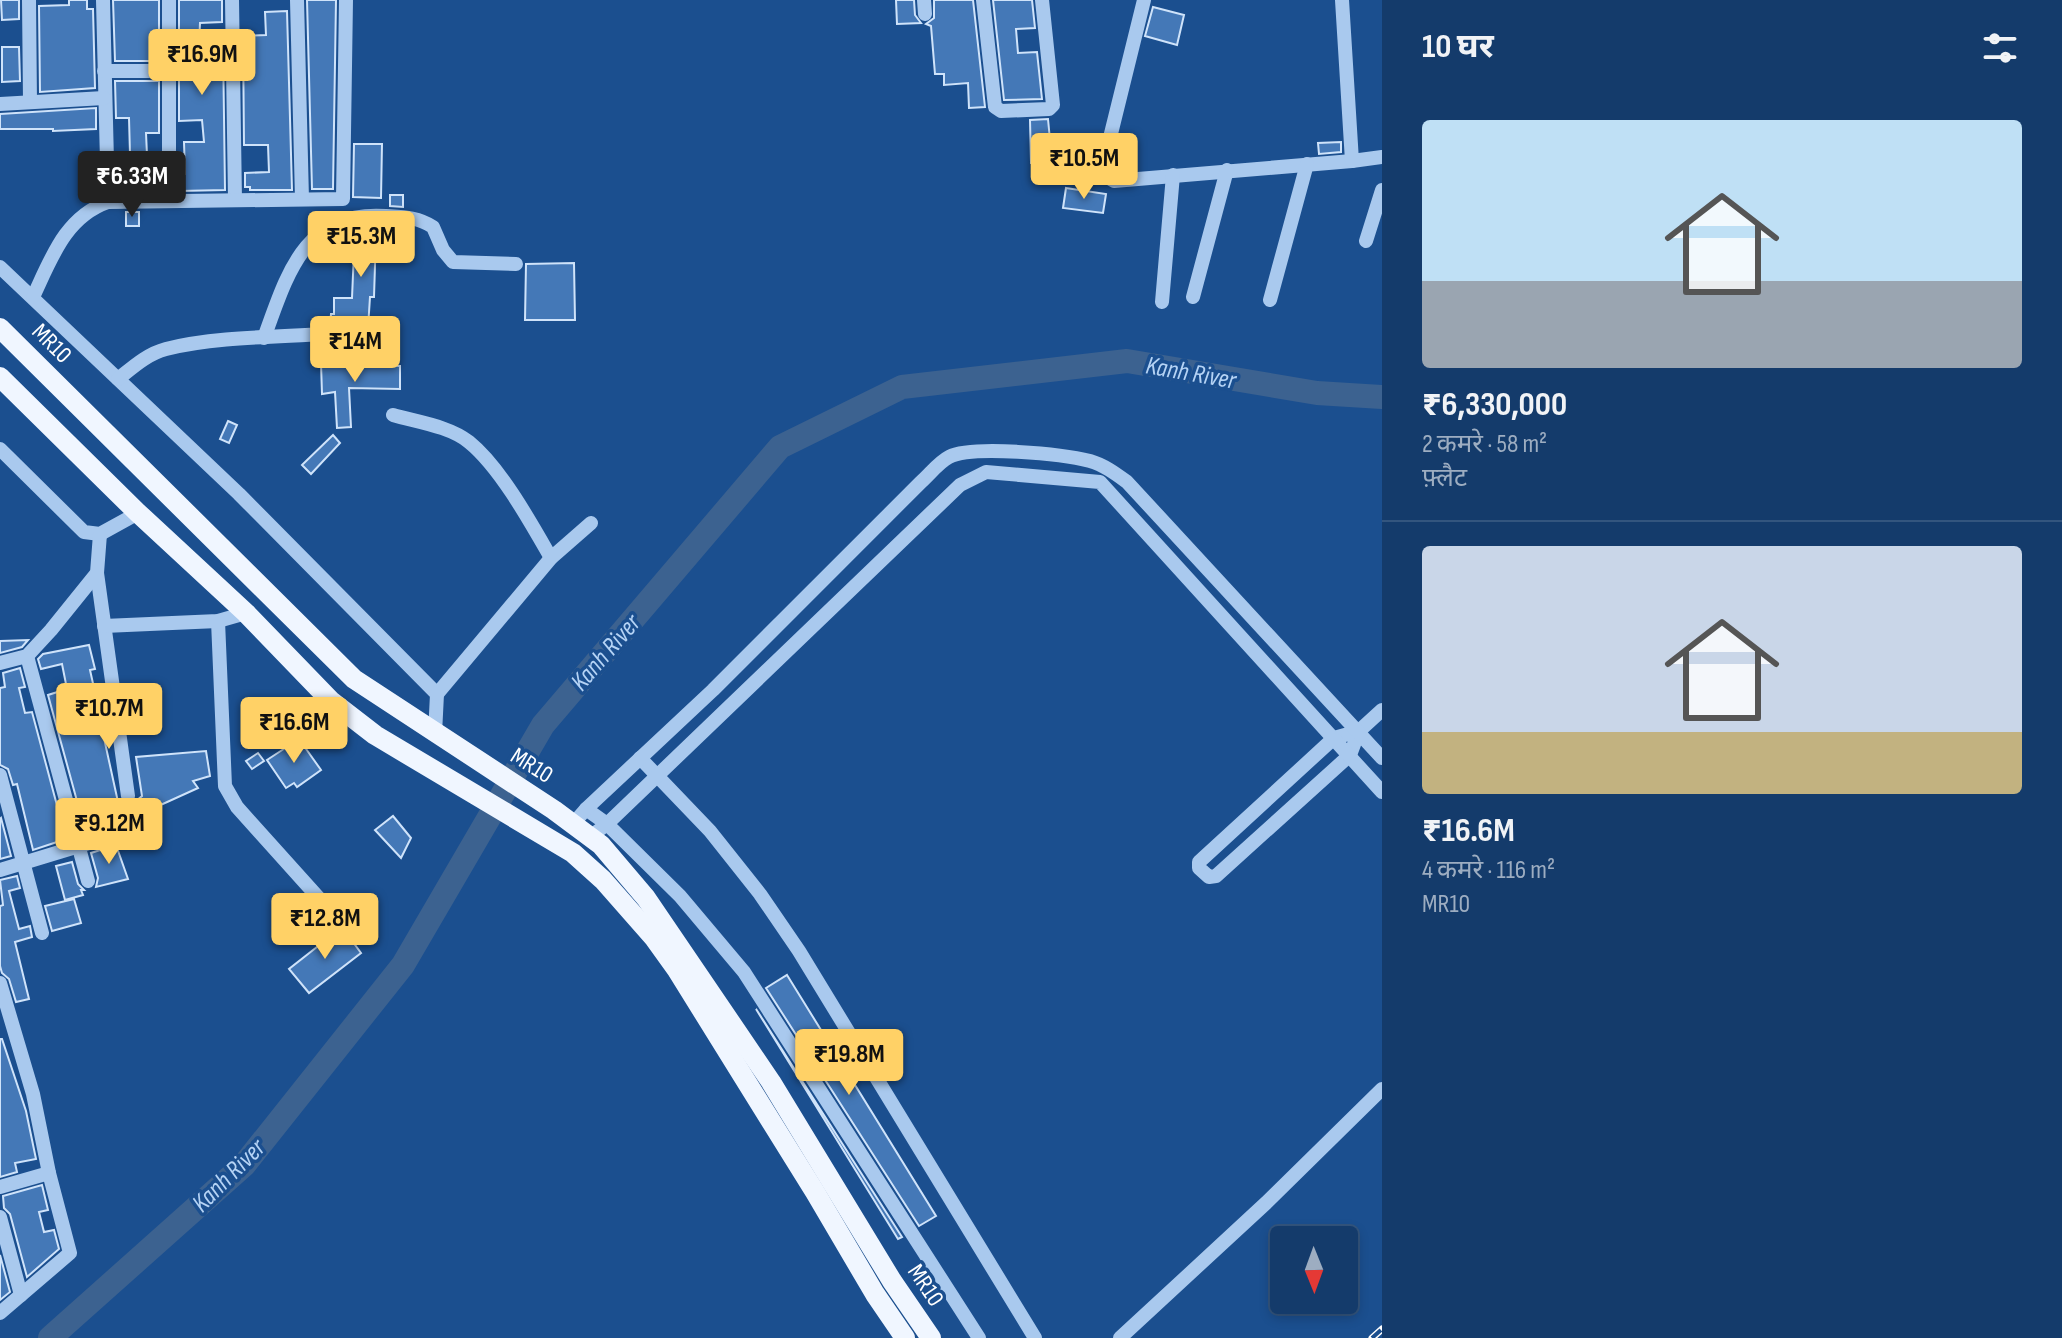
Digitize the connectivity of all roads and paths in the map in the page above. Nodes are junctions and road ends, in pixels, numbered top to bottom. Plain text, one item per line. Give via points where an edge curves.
1 (29, 0) edge
2 (103, 0) edge
3 (169, 0) edge
4 (232, 0) edge
5 (297, 0) edge
6 (346, 0) edge
7 (983, 0) edge
8 (1042, 0) edge
9 (1144, 0) edge
10 (1342, 0) edge
11 (104, 71) junction
12 (169, 71) junction
13 (104, 98) junction
14 (30, 102) junction
15 (0, 104) edge
16 (1382, 157) edge
17 (1352, 161) junction
18 (1307, 164) junction
19 (1227, 170) junction
20 (1173, 175) junction
21 (1382, 190) edge
22 (302, 199) junction
23 (235, 200) junction
24 (169, 201) junction
25 (108, 202) junction
26 (1366, 241) dead end
27 (516, 264) dead end
28 (0, 267) edge
29 (33, 297) junction
30 (1193, 297) dead end
31 (1270, 300) dead end
32 (1162, 302) dead end
33 (0, 328) edge
34 (324, 334) dead end
35 (264, 338) junction
36 (0, 377) edge
37 (118, 379) junction
38 (393, 415) dead end
39 (0, 449) edge
40 (138, 513) junction
41 (591, 523) dead end
42 (100, 534) junction
43 (551, 558) junction
44 (97, 573) junction
45 (246, 613) junction
46 (218, 621) junction
47 (104, 626) junction
48 (27, 656) junction
49 (0, 663) edge
50 (437, 694) junction
51 (1382, 710) edge
52 (1359, 731) junction
53 (435, 734) junction
54 (1334, 738) junction
55 (1350, 755) junction
56 (640, 758) junction
57 (1382, 758) edge
58 (0, 775) edge
59 (657, 776) junction
60 (1382, 792) edge
61 (128, 796) dead end
62 (579, 816) junction
63 (607, 824) junction
64 (112, 836) dead end
65 (590, 837) junction
66 (77, 847) junction
67 (24, 863) junction
68 (0, 870) edge
69 (88, 881) dead end
70 (343, 925) dead end
71 (42, 933) dead end
72 (0, 983) edge
73 (1382, 1089) edge
74 (49, 1173) junction
75 (0, 1187) edge
76 (0, 1217) edge
77 (21, 1295) junction
78 (0, 1313) edge
79 (905, 1338) edge
80 (931, 1338) edge
81 (979, 1338) edge
82 (1035, 1338) edge
83 (1120, 1338) edge

1 - 14 street
2 - 11 street
3 - 12 street
4 - 23 street
5 - 22 street
6 - 22 street via 343,199
7 - 8 street via 995,107 1001,111 1053,105
9 - 20 street via 1104,171 1114,181
10 - 17 street
11 - 12 street
11 - 13 street
12 - 24 street
13 - 14 street
13 - 25 street
14 - 15 street
16 - 17 street
17 - 18 street
18 - 19 street
18 - 31 street
19 - 20 street
19 - 30 street
20 - 32 street
21 - 26 street
22 - 23 street
23 - 24 street
24 - 25 street
25 - 29 street via 79,217 64,235
27 - 35 street via 453,262 433,227 413,217 346,218 307,245 287,275
28 - 29 street
29 - 37 street
33 - 53 main road, MR10 via 354,679
34 - 35 street
35 - 37 street via 165,349
36 - 40 main road, MR10
37 - 50 street
38 - 43 street via 468,441 525,514
39 - 42 street via 84,532
40 - 42 street
40 - 45 main road, MR10
41 - 43 street
42 - 44 street
43 - 50 street
44 - 47 street
44 - 48 street
45 - 46 street
45 - 79 main road, MR10 via 331,701 375,735 573,853 603,880 677,970
46 - 47 street
46 - 70 street via 229,796
47 - 61 street
48 - 49 street
48 - 66 street
50 - 53 street
51 - 52 street
52 - 54 street
52 - 55 street
52 - 56 street via 1127,482 1089,461 974,451 949,457 921,482
52 - 57 street
53 - 62 main road, MR10 via 554,810
54 - 55 street
54 - 55 street via 1199,862 1199,868 1216,876
54 - 59 street via 1100,482 986,472 960,485
55 - 60 street
56 - 59 street
56 - 62 street
58 - 67 street
59 - 63 street
59 - 82 street via 710,831 799,951
62 - 63 street
62 - 65 main road, MR10
63 - 65 street
63 - 81 street via 680,896 744,972
64 - 66 street
65 - 80 main road, MR10 via 646,898 745,1043
66 - 67 street
66 - 69 street
67 - 68 street
67 - 71 street
72 - 74 street via 33,1094
73 - 83 street
74 - 75 street
74 - 77 street via 70,1253
76 - 77 street
77 - 78 street

